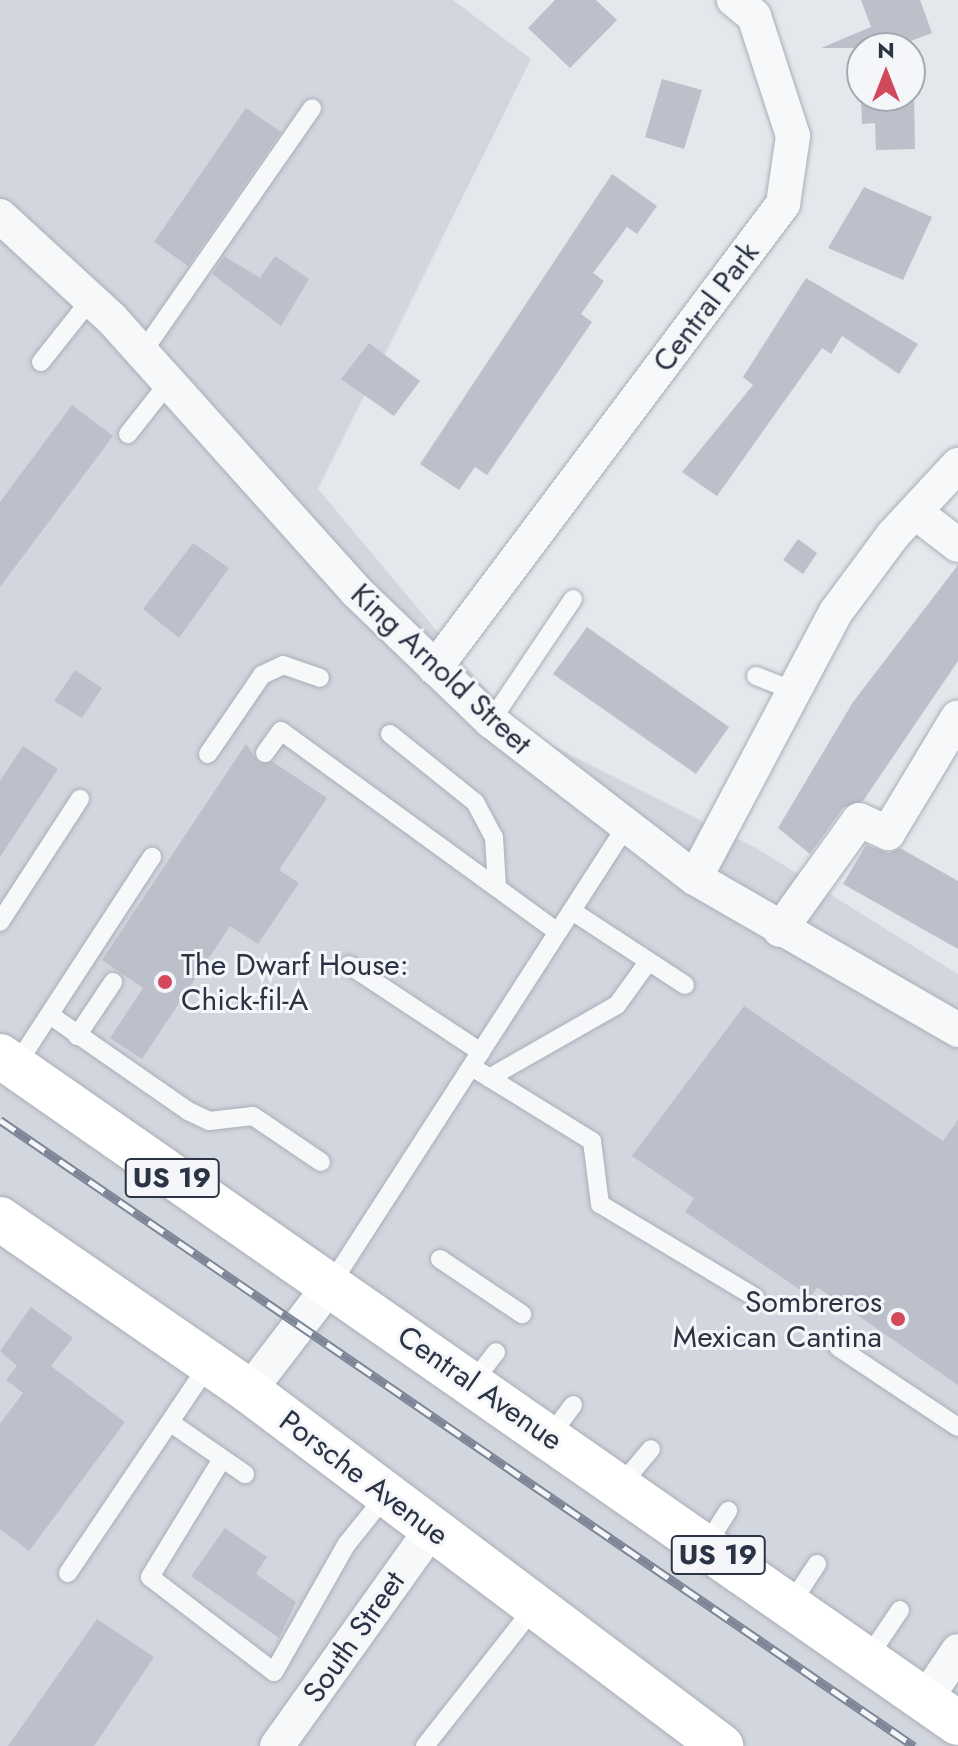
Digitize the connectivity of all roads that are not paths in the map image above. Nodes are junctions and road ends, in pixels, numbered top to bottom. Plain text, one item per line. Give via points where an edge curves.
1 (734, 0) edge
2 (312, 108) dead end
3 (0, 216) edge
4 (91, 299) junction
5 (142, 353) junction
6 (41, 362) dead end
7 (169, 382) junction
8 (128, 434) dead end
9 (958, 465) edge
10 (915, 512) junction
11 (958, 545) edge
12 (573, 599) dead end
13 (435, 668) junction
14 (756, 676) dead end
15 (320, 678) dead end
16 (794, 691) junction
17 (958, 717) edge
18 (491, 721) junction
19 (390, 734) dead end
20 (265, 753) dead end
21 (208, 754) dead end
22 (80, 799) dead end
23 (625, 828) junction
24 (152, 857) dead end
25 (695, 878) junction
26 (497, 887) junction
27 (572, 911) junction
28 (0, 922) edge
29 (780, 930) junction
30 (558, 932) junction
31 (648, 962) junction
32 (349, 965) dead end
33 (113, 982) dead end
34 (685, 985) dead end
35 (50, 1015) junction
36 (958, 1030) edge
37 (77, 1036) junction
38 (476, 1060) junction
39 (8, 1062) edge
40 (489, 1078) junction
41 (321, 1162) dead end
42 (0, 1219) edge
43 (440, 1259) dead end
44 (331, 1284) junction
45 (755, 1297) dead end
46 (522, 1314) dead end
47 (838, 1347) dead end
48 (209, 1364) junction
49 (249, 1391) junction
50 (171, 1423) junction
51 (958, 1427) edge
52 (651, 1449) dead end
53 (222, 1459) junction
54 (245, 1474) dead end
55 (620, 1486) junction
56 (386, 1495) junction
57 (728, 1511) dead end
58 (432, 1529) junction
59 (705, 1547) junction
60 (817, 1564) dead end
61 (68, 1573) dead end
62 (536, 1603) junction
63 (790, 1605) junction
64 (900, 1610) dead end
65 (958, 1651) edge
66 (867, 1659) junction
67 (942, 1712) edge
68 (277, 1746) edge
69 (425, 1746) edge
70 (721, 1746) edge

1 - 13 street, Central Park via 754,16 793,136 783,204
2 - 5 lane
3 - 4 street, King Arnold Street
4 - 5 street, King Arnold Street
4 - 6 lane
5 - 7 street, King Arnold Street
7 - 8 lane
7 - 13 street, King Arnold Street via 357,592
9 - 10 street
10 - 11 street
10 - 16 street via 836,612
12 - 18 lane
13 - 18 street, King Arnold Street
14 - 16 lane
15 - 21 lane via 283,665 262,675
16 - 25 street
17 - 29 street via 888,833 859,820
18 - 23 street, King Arnold Street
19 - 26 lane via 475,802 494,837
20 - 26 lane via 281,731
22 - 28 lane
23 - 25 street, King Arnold Street
23 - 27 lane
24 - 35 lane
25 - 29 street, King Arnold Street
26 - 30 lane
27 - 30 lane
27 - 31 lane
29 - 36 street, King Arnold Street
30 - 38 lane
31 - 34 lane
31 - 40 lane via 617,1005
32 - 38 lane
33 - 37 lane
35 - 37 lane
35 - 39 lane
37 - 41 lane via 188,1111 209,1121 253,1116
38 - 40 lane
38 - 44 lane
39 - 44 main road, Central Avenue / US 19
40 - 45 lane via 592,1141 600,1204
42 - 48 main road, Porsche Avenue
43 - 46 lane
44 - 49 street
44 - 55 main road, Central Avenue / US 19 via 484,1367 561,1421
47 - 51 lane
48 - 49 main road, Porsche Avenue
48 - 50 lane
49 - 56 main road, Porsche Avenue
50 - 53 lane
50 - 61 lane
52 - 55 lane
53 - 54 lane
53 - 56 lane via 150,1577 274,1672 346,1545
55 - 59 main road, Central Avenue / US 19
56 - 58 main road, Porsche Avenue
57 - 59 lane
58 - 62 main road, Porsche Avenue
58 - 68 street, South Street
59 - 63 main road, Central Avenue / US 19
60 - 63 lane
62 - 69 lane
62 - 70 main road, Porsche Avenue
63 - 66 main road, Central Avenue / US 19
64 - 66 lane
65 - 67 street
66 - 67 main road, Central Avenue / US 19

